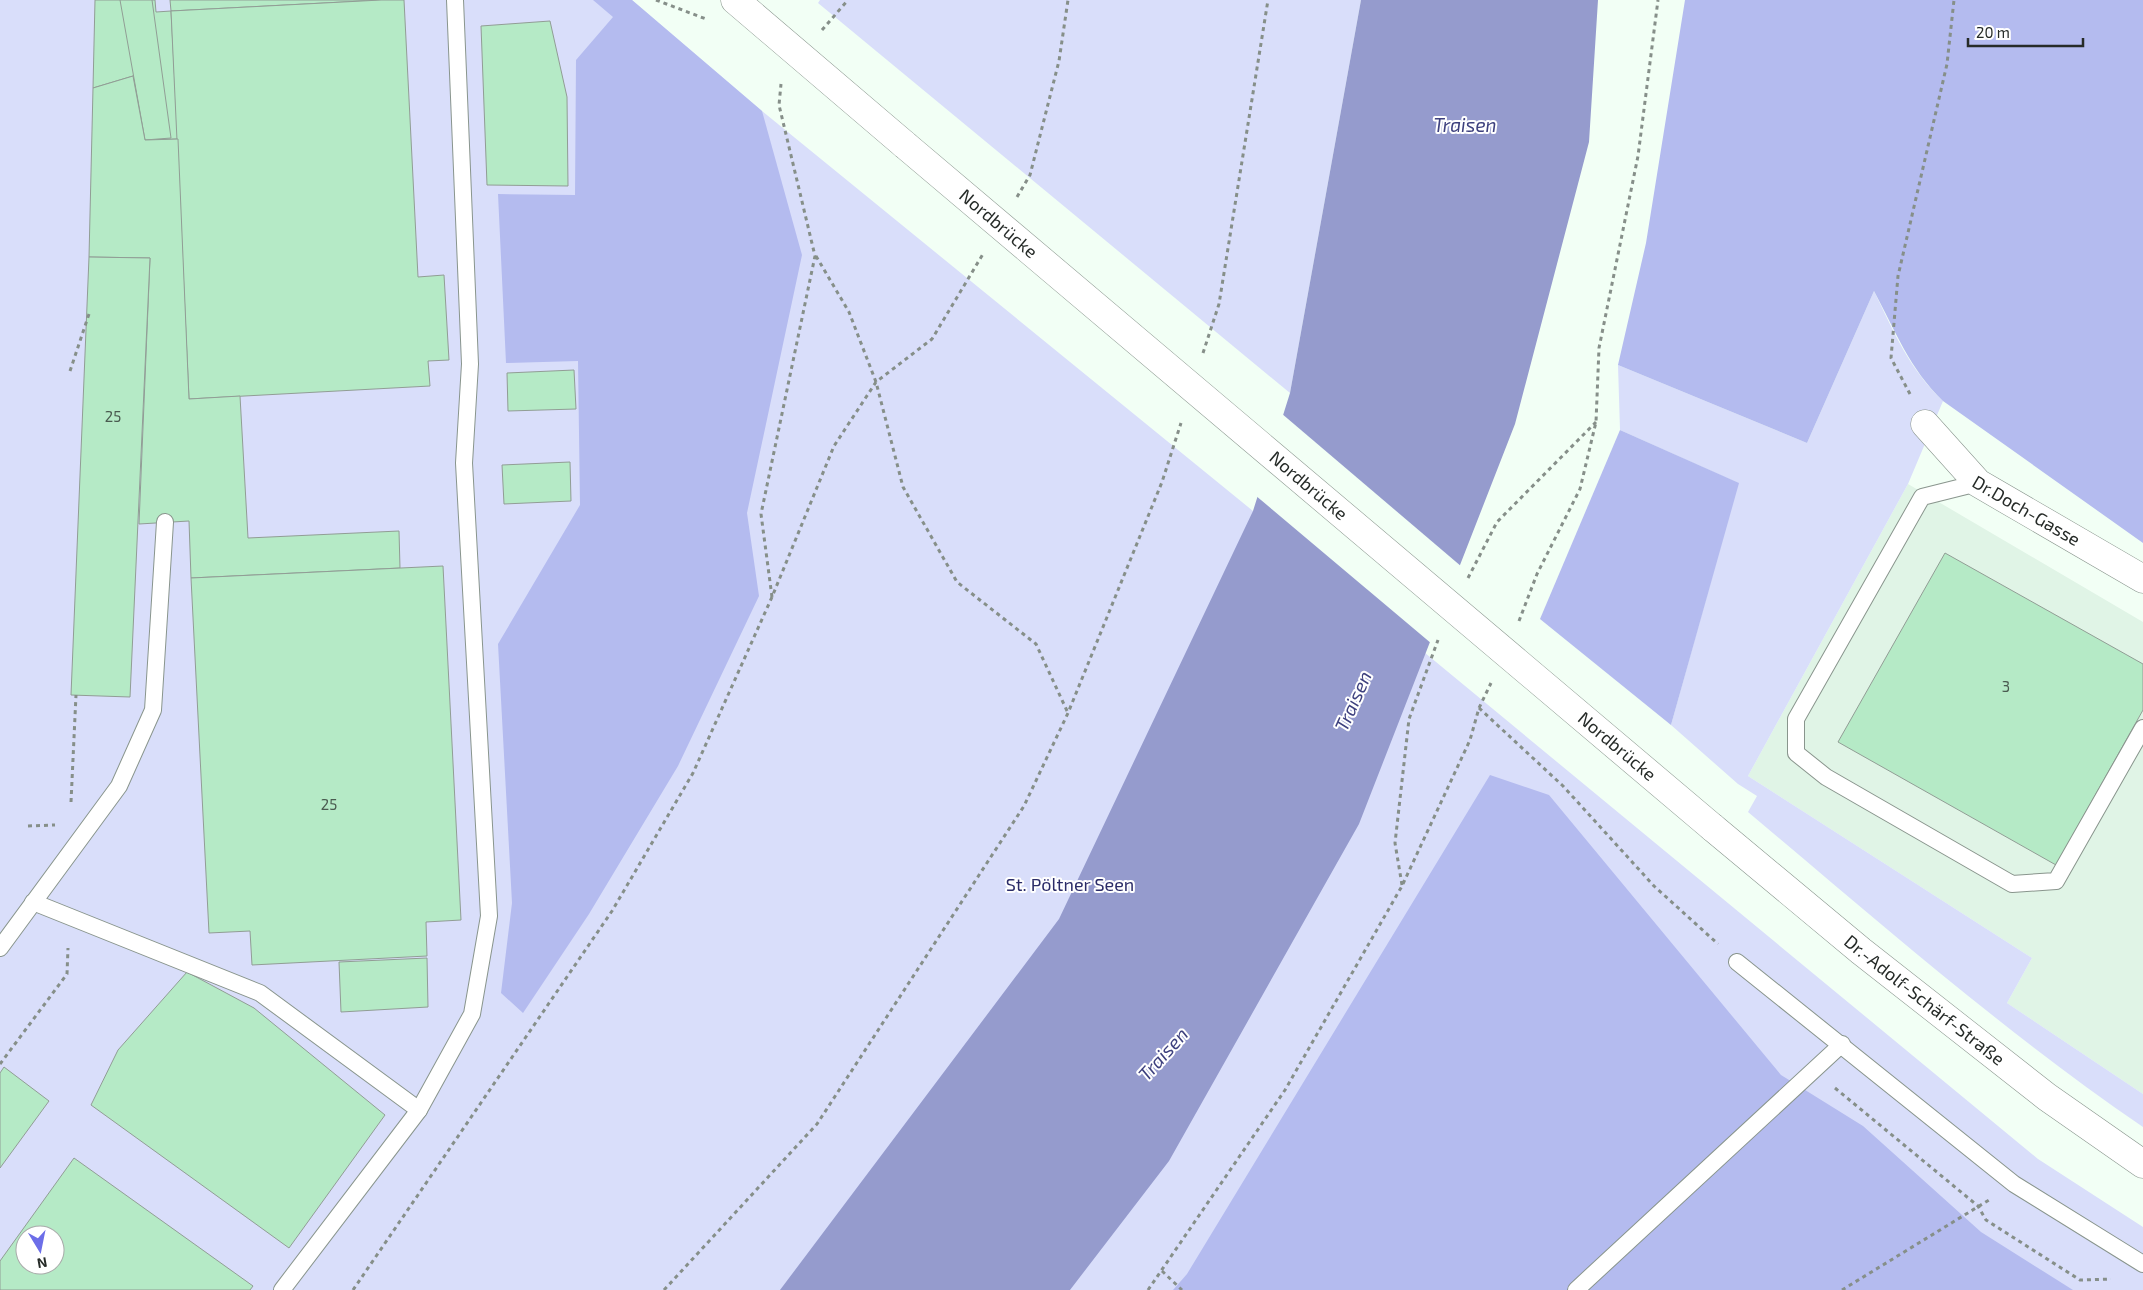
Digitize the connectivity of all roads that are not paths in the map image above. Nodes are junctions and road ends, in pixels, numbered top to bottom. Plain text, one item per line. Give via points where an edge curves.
1 (455, 0) edge
2 (735, 0) edge
3 (1925, 424) road end
4 (1978, 483) junction
5 (165, 522) dead end
6 (2143, 579) edge
7 (2143, 728) edge
8 (1712, 826) joint
9 (33, 902) junction
10 (0, 948) edge
11 (1737, 962) road end
12 (1842, 1044) junction
13 (419, 1110) junction
14 (2143, 1164) edge
15 (2143, 1264) edge
16 (282, 1290) edge
17 (1576, 1290) edge

1 - 13 lane via 470,364 464,463 489,916 472,1014
2 - 8 street, Nordbrücke, bridge
3 - 4 street, Dr.Doch-Gasse
4 - 6 street, Dr.Doch-Gasse
4 - 7 lane via 1922,497 1796,719 1796,753 1826,777 2012,884 2056,881
5 - 9 lane via 153,710 118,786
8 - 14 street, Dr.-Adolf-Schärf-Straße via 1861,951 2047,1097
9 - 10 lane
9 - 13 lane via 260,993
11 - 12 lane
12 - 15 lane via 2014,1184
12 - 17 lane
13 - 16 lane

